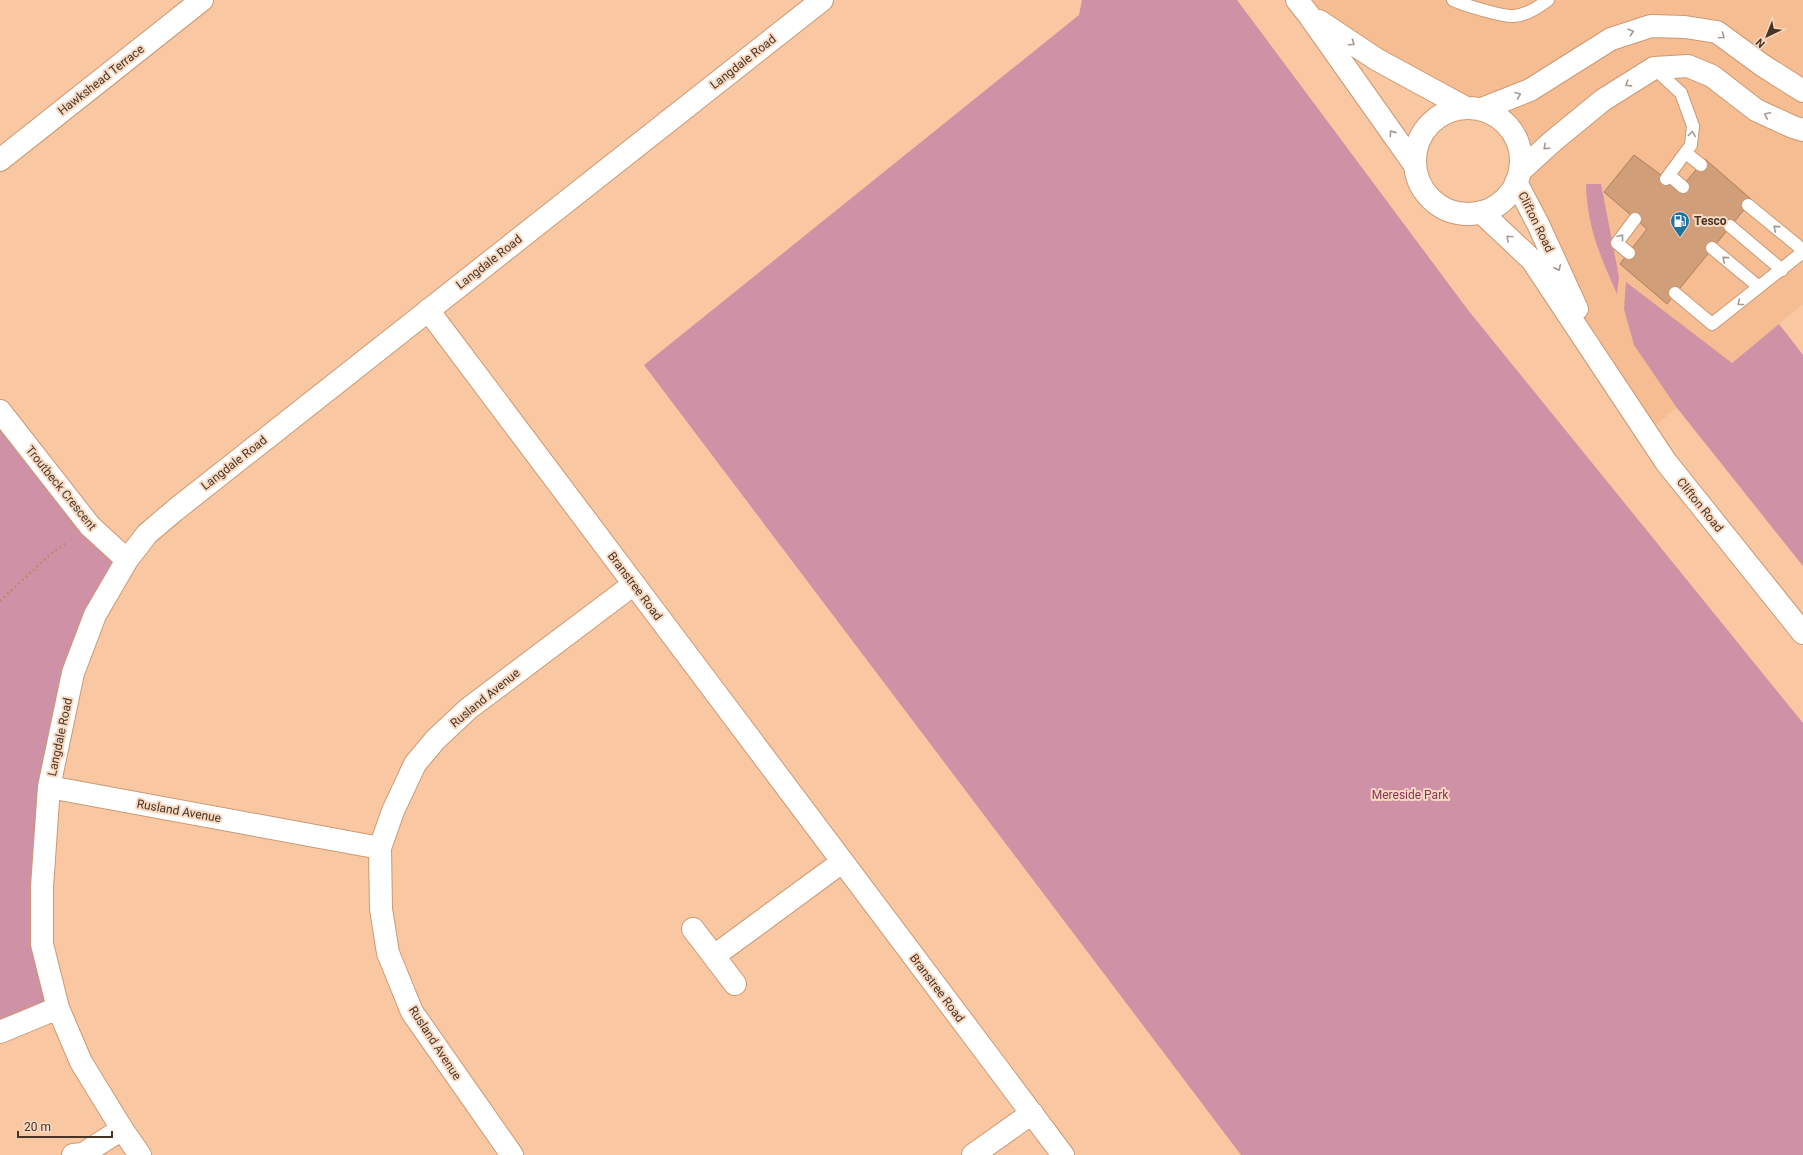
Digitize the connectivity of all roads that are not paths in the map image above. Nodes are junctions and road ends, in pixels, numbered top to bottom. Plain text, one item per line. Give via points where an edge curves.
1 (202, 0) edge
2 (822, 0) edge
3 (1453, 0) edge
4 (1548, 0) edge
5 (1302, 7) edge
6 (1654, 68) junction
7 (1803, 91) edge
8 (1473, 108) junction
9 (1803, 130) edge
10 (1686, 153) junction
11 (0, 160) edge
12 (1414, 164) junction
13 (1701, 165) dead end
14 (1518, 176) junction
15 (1684, 187) dead end
16 (1748, 205) dead end
17 (1481, 212) junction
18 (1636, 219) dead end
19 (1730, 226) dead end
20 (1712, 248) dead end
21 (1803, 251) edge
22 (1629, 254) dead end
23 (1782, 270) junction
24 (1759, 287) junction
25 (1675, 293) dead end
26 (428, 310) junction
27 (1606, 371) junction
28 (0, 412) edge
29 (127, 560) junction
30 (634, 584) junction
31 (1803, 634) edge
32 (49, 787) junction
33 (380, 848) junction
34 (842, 862) junction
35 (693, 929) dead end
36 (714, 956) junction
37 (736, 984) dead end
38 (58, 1008) junction
39 (0, 1032) edge
40 (1032, 1113) junction
41 (122, 1129) junction
42 (73, 1155) edge
43 (140, 1155) edge
44 (512, 1155) edge
45 (974, 1155) edge
46 (1063, 1155) edge

1 - 11 street, Hawkshead Terrace
2 - 26 street, Langdale Road
3 - 4 lane via 1465,6 1514,16 1537,8
5 -> 8 street, Clifton Road via 1376,59
12 -> 5 street, Clifton Road
9 -> 6 street via 1756,110 1712,76 1688,66
10 -> 6 lane via 1691,145 1693,126 1680,93
6 -> 14 street via 1603,100 1553,141
8 -> 7 street via 1530,90 1611,39 1651,26 1685,27 1717,32
8 - 12 street, Clifton Road via 1447,111 1433,120 1422,132
8 - 14 street, Clifton Road via 1498,117 1510,128 1515,136 1520,157
10 - 13 lane
10 - 15 lane via 1668,177
12 - 17 street, Clifton Road via 1418,180 1426,194 1437,204 1451,211 1466,214
14 - 17 street, Clifton Road via 1508,196 1496,206
14 -> 27 street, Clifton Road
21 -> 16 lane
27 -> 17 street, Clifton Road via 1532,260
22 -> 18 lane via 1617,243
19 - 23 lane
24 -> 20 lane
21 - 23 lane
23 - 24 lane
24 -> 25 lane via 1712,324
26 - 29 street, Langdale Road via 174,511 147,534
26 - 30 street, Branstree Road
27 - 31 street, Clifton Road via 1666,462
28 - 29 street, Troutbeck Crescent via 90,526
29 - 32 street, Langdale Road via 95,615 73,673
30 - 33 street, Rusland Avenue via 468,709 435,740 415,764 393,811
30 - 34 street, Branstree Road
32 - 33 street, Rusland Avenue
32 - 38 street, Langdale Road via 42,887 42,944
33 - 44 street, Rusland Avenue via 381,909 388,953 412,1012
34 - 36 street
34 - 40 street, Branstree Road
35 - 36 street
36 - 37 street
38 - 39 street
38 - 41 street, Langdale Road via 81,1062
40 - 45 street
40 - 46 street, Branstree Road
41 - 42 street via 83,1154
41 - 43 street, Langdale Road

